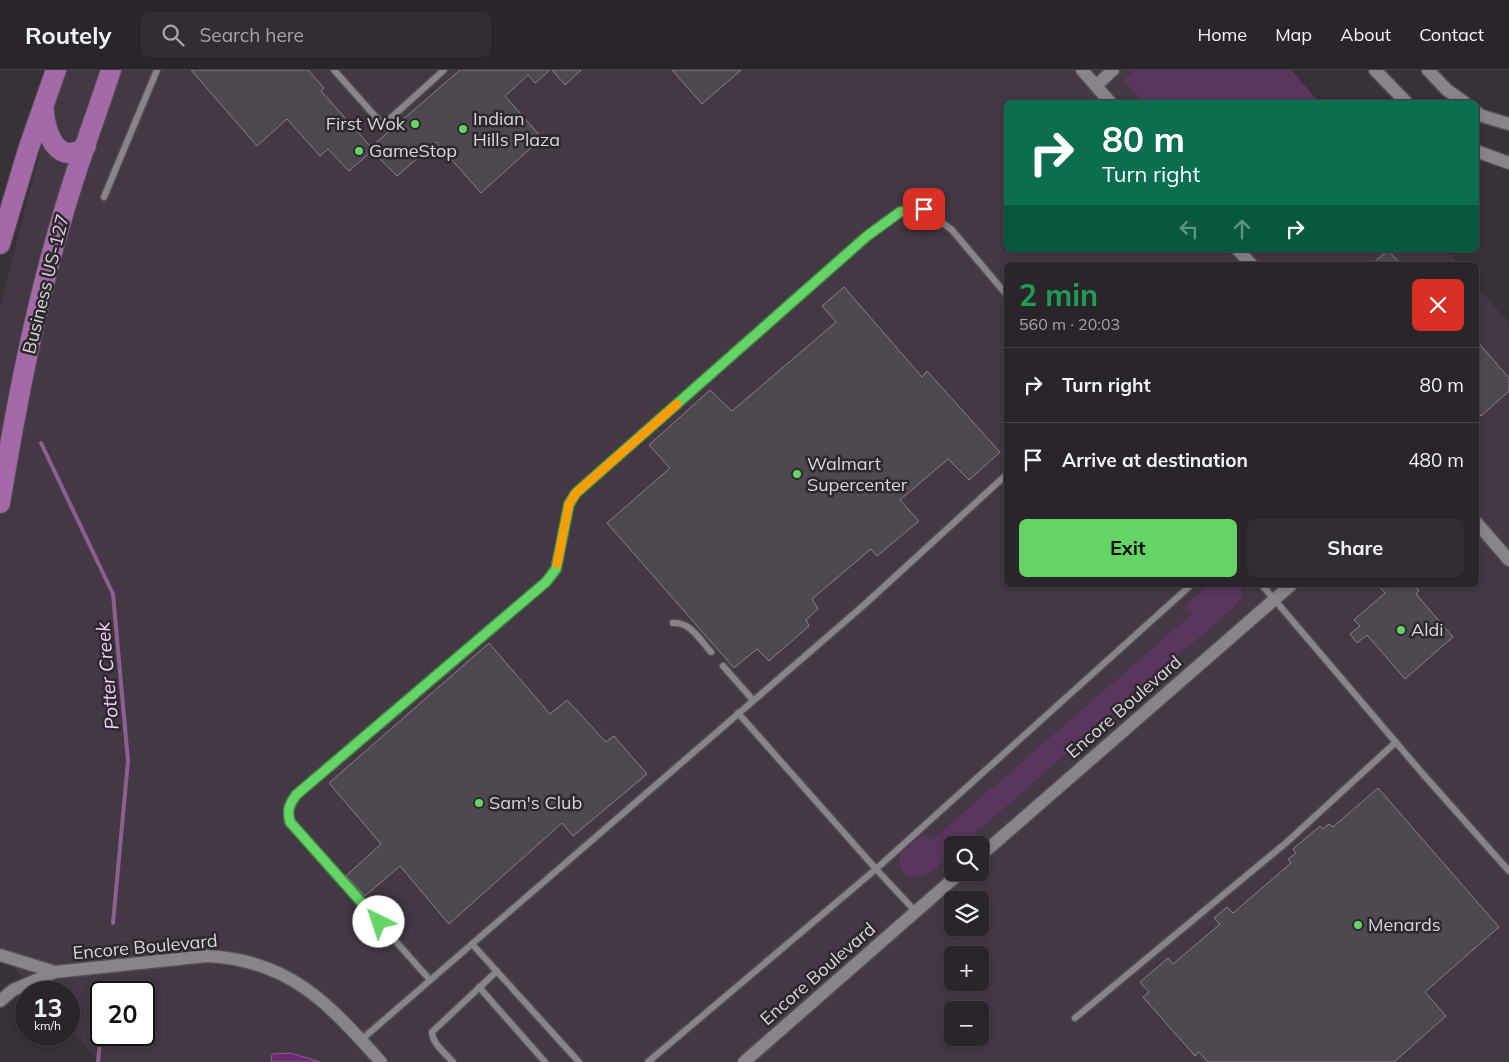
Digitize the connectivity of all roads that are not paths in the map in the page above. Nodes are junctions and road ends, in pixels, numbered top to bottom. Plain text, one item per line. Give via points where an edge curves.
1 (56, 70) edge
2 (110, 70) edge
3 (157, 70) edge
4 (334, 70) edge
5 (444, 70) edge
6 (1082, 70) edge
7 (1113, 70) edge
8 (1375, 70) edge
9 (1428, 70) edge
10 (1096, 86) junction
11 (1108, 100) edge
12 (1404, 100) edge
13 (1461, 100) edge
14 (43, 107) junction
15 (1479, 113) edge
16 (1509, 124) edge
17 (86, 146) junction
18 (1479, 153) edge
19 (1509, 164) edge
20 (104, 197) dead end
21 (0, 244) edge
22 (1240, 252) edge
23 (1249, 262) edge
24 (1004, 292) edge
25 (1004, 477) edge
26 (0, 503) edge
27 (1479, 525) edge
28 (1509, 560) edge
29 (1189, 587) edge
30 (1264, 587) edge
31 (1289, 587) edge
32 (1274, 599) junction
33 (673, 623) dead end
34 (711, 652) dead end
35 (723, 666) dead end
36 (753, 700) junction
37 (738, 713) junction
38 (1396, 742) junction
39 (989, 848) edge
40 (876, 869) junction
41 (1509, 870) edge
42 (951, 881) edge
43 (916, 912) junction
44 (472, 944) junction
45 (0, 955) edge
46 (496, 971) junction
47 (55, 972) junction
48 (430, 980) junction
49 (479, 987) junction
50 (0, 1001) edge
51 (1074, 1018) dead end
52 (361, 1040) junction
53 (381, 1062) edge
54 (453, 1062) edge
55 (545, 1062) edge
56 (579, 1062) edge
57 (648, 1062) edge
58 (744, 1062) edge

1 - 14 main road
2 - 17 main road, Business US-127
3 - 20 lane
4 - 5 lane via 383,125
6 - 10 street
7 - 10 street
8 - 12 street
9 - 13 street
10 - 11 street
14 - 17 main road via 49,139 58,148 72,153
14 - 21 main road
15 - 16 street
17 - 26 main road, Business US-127 via 62,216 37,310
18 - 19 street
22 - 23 street
24 - 48 lane via 952,230 924,209 900,212 892,217 576,493 569,504 556,569 546,582 296,795 290,803 290,822
25 - 36 lane via 864,605
27 - 28 street
29 - 40 lane
30 - 32 lane
31 - 32 street, Encore Boulevard
32 - 38 lane
32 - 39 street, Encore Boulevard
33 - 34 lane via 690,628
35 - 36 lane
36 - 37 lane
37 - 40 lane
37 - 44 lane
38 - 41 lane
38 - 51 lane via 1287,842
40 - 43 lane
40 - 57 lane
42 - 43 street, Encore Boulevard
43 - 58 street, Encore Boulevard
44 - 46 lane
44 - 48 lane
45 - 47 street, Encore Boulevard
46 - 49 lane
46 - 56 lane
47 - 50 street, Encore Boulevard via 13,990
47 - 52 street, Encore Boulevard via 207,956 229,957 274,970 299,984 337,1014
48 - 52 lane
49 - 54 lane via 432,1032 432,1038
49 - 55 lane
52 - 53 street, Encore Boulevard

